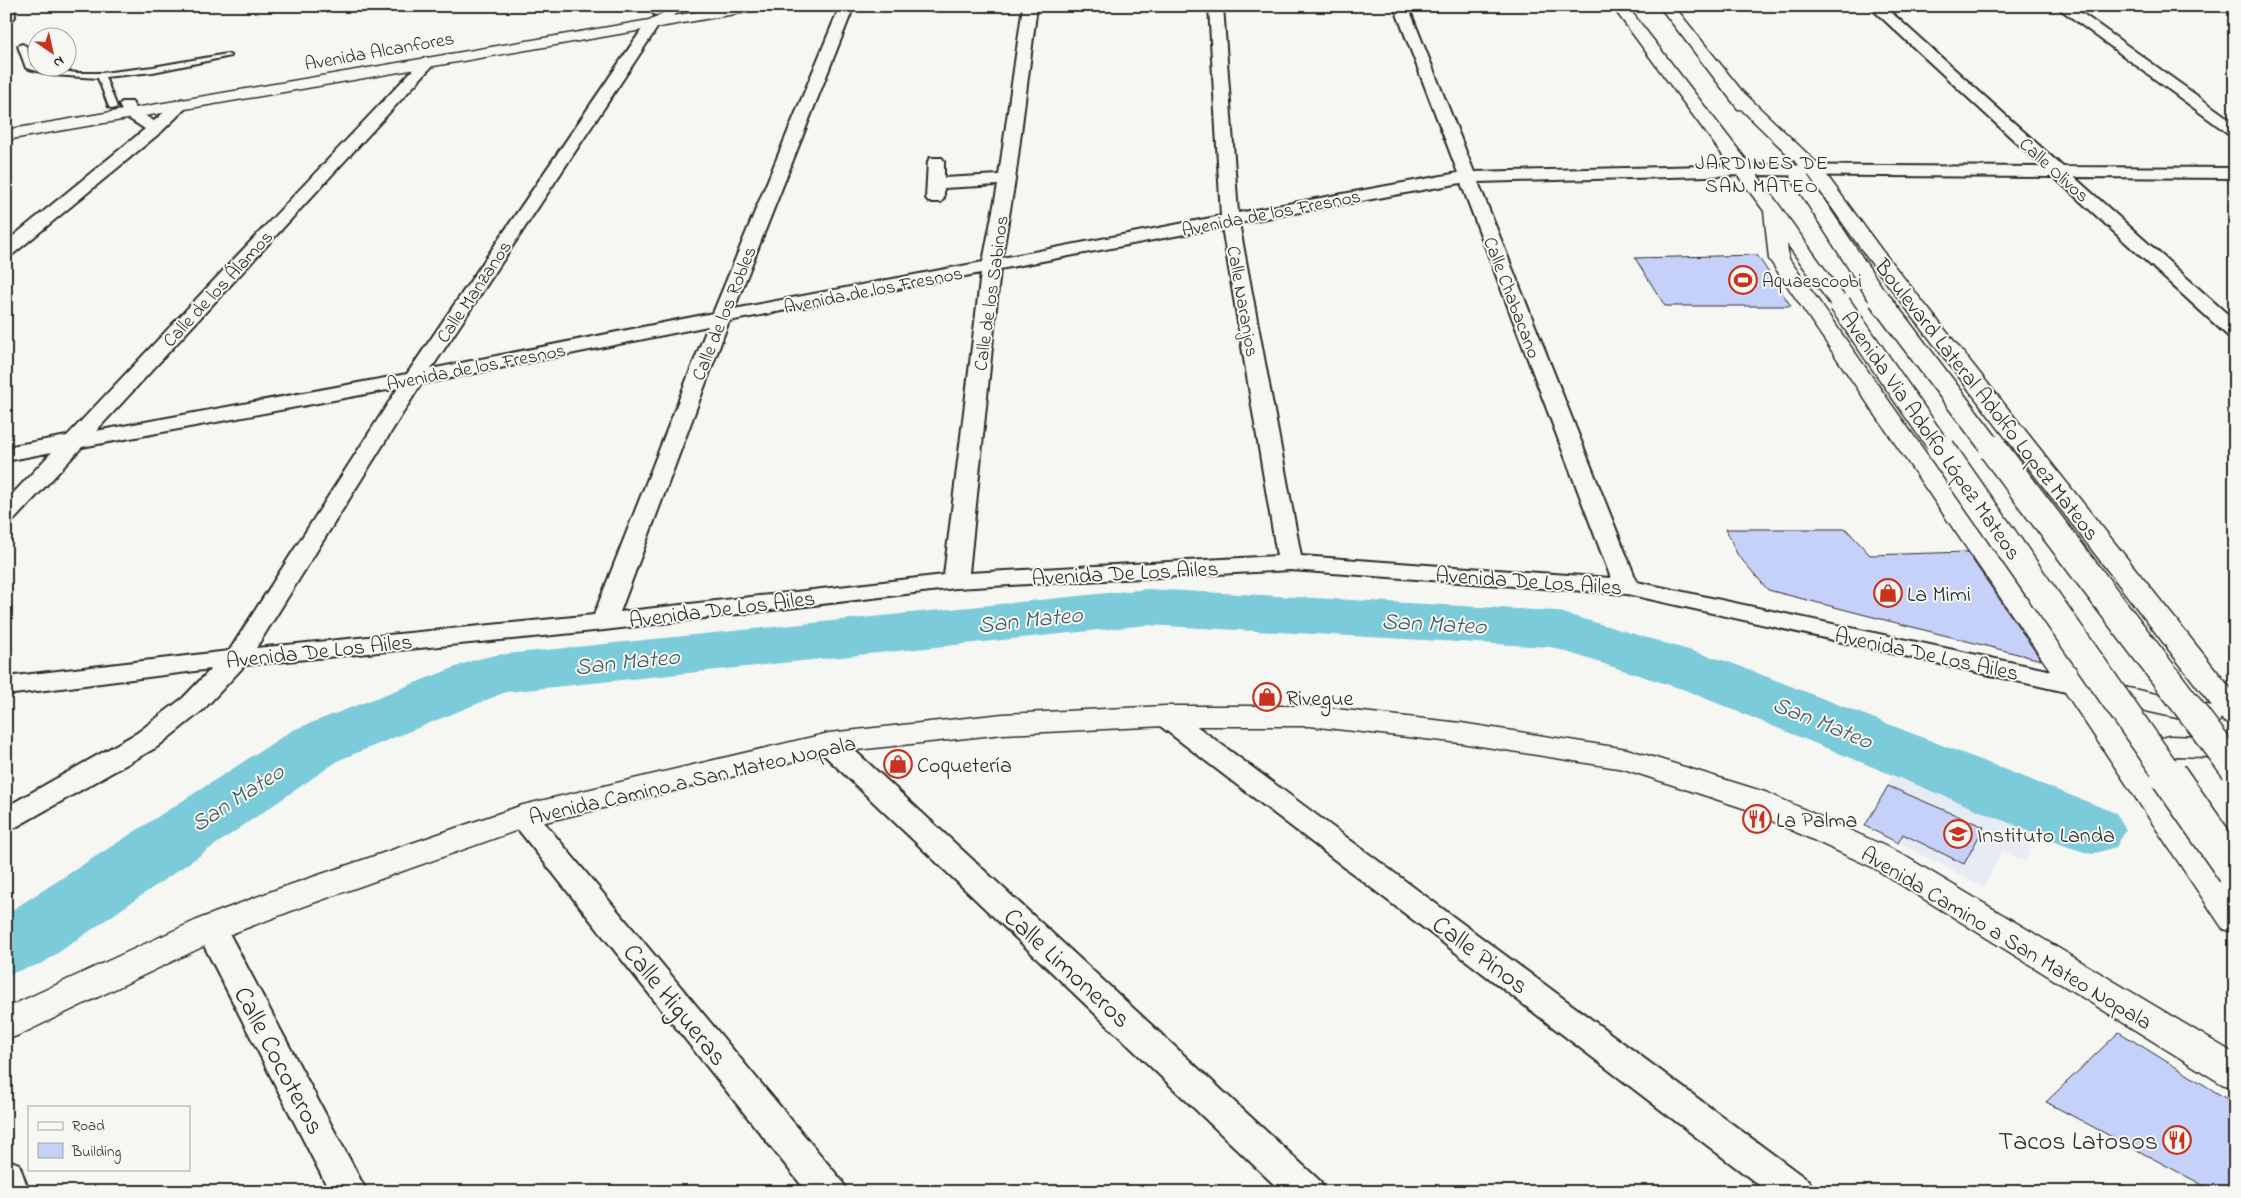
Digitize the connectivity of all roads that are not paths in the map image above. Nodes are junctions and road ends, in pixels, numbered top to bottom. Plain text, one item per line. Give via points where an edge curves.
1 (11, 6) edge
2 (704, 6) edge
3 (758, 6) edge
4 (847, 6) edge
5 (1030, 6) edge
6 (1216, 6) edge
7 (1401, 6) edge
8 (1619, 6) edge
9 (1666, 6) edge
10 (1876, 6) edge
11 (2063, 6) edge
12 (660, 12) edge
13 (6, 21) edge
14 (22, 46) dead end
15 (227, 56) dead end
16 (428, 62) junction
17 (101, 76) junction
18 (182, 104) junction
19 (123, 108) junction
20 (6, 125) edge
21 (155, 129) junction
22 (2235, 131) edge
23 (6, 135) edge
24 (936, 161) dead end
25 (1745, 170) junction
26 (1804, 170) junction
27 (2235, 172) edge
28 (2060, 173) junction
29 (1466, 177) junction
30 (1007, 180) junction
31 (1774, 211) junction
32 (1230, 220) junction
33 (6, 251) edge
34 (991, 267) junction
35 (721, 317) junction
36 (2235, 332) edge
37 (414, 379) junction
38 (75, 441) junction
39 (6, 454) edge
40 (6, 515) edge
41 (1290, 563) junction
42 (956, 582) junction
43 (1628, 587) junction
44 (604, 622) junction
45 (237, 658) junction
46 (2075, 685) junction
47 (6, 686) edge
48 (2235, 715) edge
49 (1164, 716) junction
50 (2235, 721) edge
51 (829, 743) junction
52 (2235, 748) edge
53 (2235, 769) edge
54 (2135, 772) junction
55 (523, 816) junction
56 (6, 820) edge
57 (2235, 871) edge
58 (2235, 920) edge
59 (212, 928) junction
60 (6, 1025) edge
61 (2235, 1073) edge
62 (6, 1175) edge
63 (11, 1192) edge
64 (349, 1192) edge
65 (829, 1192) edge
66 (1307, 1192) edge
67 (1796, 1192) edge

1 - 13 lane via 12,17
2 - 12 main road, Avenida Alcanfores
3 - 12 main road, Avenida Alcanfores
4 - 35 street, Calle de los Robles
5 - 30 street, Calle de los Sabinos
6 - 32 street, Calle Naranjos
7 - 29 street, Calle Chabacano
8 - 25 main road, Avenida Via Adolfo López Mateos
9 - 26 main road, Boulevard Lateral Adolfo Lopez Mateos via 1732,91
10 - 28 street, Calle Olivos
11 - 22 street
12 - 16 main road, Avenida Alcanfores
12 - 19 main road, Avenida Alcanfores
12 - 37 street, Calle Manzanos
14 - 17 lane via 29,66 46,72
15 - 17 lane
16 - 18 main road, Avenida Alcanfores
16 - 38 street, Calle de los Álamos
17 - 19 lane
18 - 19 main road, Avenida Alcanfores
18 - 21 street
19 - 20 main road, Avenida Alcanfores
19 - 21 street
19 - 23 main road, Avenida Alcanfores
21 - 33 street
24 - 30 street via 936,190
25 - 26 street, Avenida de los Fresnos
25 - 29 street, Avenida de los Fresnos
25 - 31 main road, Avenida Via Adolfo López Mateos
26 - 28 street
26 - 48 main road, Boulevard Lateral Adolfo Lopez Mateos via 1873,252
26 - 53 main road, Avenida Via Adolfo López Mateos, bridge via 1880,299
27 - 28 street
28 - 36 street, Calle Olivos
29 - 32 street, Avenida de los Fresnos
29 - 43 street, Calle Chabacano
30 - 34 street, Calle de los Sabinos
31 - 46 main road via 1779,259
31 - 57 main road, Avenida Via Adolfo López Mateos, bridge
32 - 34 street, Avenida de los Fresnos
32 - 41 street, Calle Naranjos
34 - 35 street, Avenida de los Fresnos
34 - 42 street, Calle de los Sabinos
35 - 37 street, Avenida de los Fresnos
35 - 44 street, Calle de los Robles
37 - 38 street, Avenida de los Fresnos
37 - 45 street, Calle Manzanos
38 - 39 street, Avenida de los Fresnos
38 - 40 street, Calle de los Álamos
41 - 42 street, Avenida De Los Ailes
41 - 43 street, Avenida De Los Ailes
42 - 44 street, Avenida De Los Ailes
43 - 46 street, Avenida De Los Ailes
44 - 45 street, Avenida De Los Ailes
45 - 47 street, Avenida De Los Ailes
45 - 56 street, Calle Manzanos via 193,704 147,740
46 - 50 main road, Avenida De Los Ailes
46 - 54 main road
49 - 51 main road, Avenida Camino a San Mateo Nopala via 1003,724
49 - 61 main road, Avenida Camino a San Mateo Nopala via 1309,716 1461,733 1627,759 1757,801 1886,860
49 - 67 street, Calle Pinos
51 - 55 main road, Avenida Camino a San Mateo Nopala
51 - 66 street, Calle Limoneros
52 - 54 main road via 2169,746
54 - 58 main road
55 - 59 main road, Avenida Camino a San Mateo Nopala
55 - 65 street, Calle Higueras
59 - 60 main road, Avenida Camino a San Mateo Nopala
59 - 64 street, Calle Cocoteros
62 - 63 street

